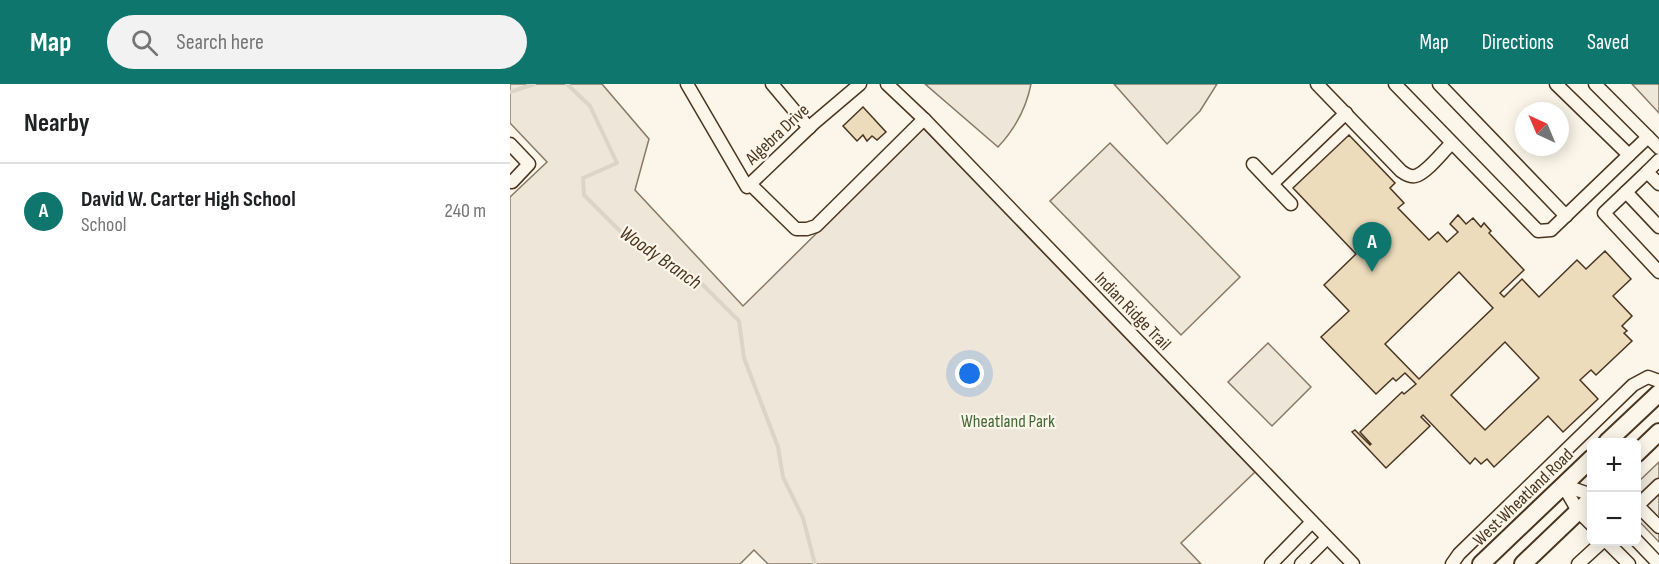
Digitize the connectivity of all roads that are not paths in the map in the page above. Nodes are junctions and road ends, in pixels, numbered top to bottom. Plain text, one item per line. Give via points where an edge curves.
1 (687, 84) edge
2 (772, 84) edge
3 (860, 84) edge
4 (887, 84) edge
5 (1317, 84) edge
6 (1395, 84) edge
7 (1439, 84) edge
8 (1556, 84) edge
9 (1595, 84) edge
10 (1346, 113) junction
11 (924, 119) junction
12 (809, 128) junction
13 (1648, 137) junction
14 (1452, 143) junction
15 (510, 144) edge
16 (1659, 148) edge
17 (1629, 155) junction
18 (1659, 160) edge
19 (1253, 164) dead end
20 (1647, 172) junction
21 (512, 182) dead end
22 (1272, 184) junction
23 (1659, 184) edge
24 (749, 185) junction
25 (1626, 192) junction
26 (1291, 204) dead end
27 (1566, 216) junction
28 (1659, 227) edge
29 (1659, 272) edge
30 (1659, 381) edge
31 (1659, 393) edge
32 (1659, 432) edge
33 (1611, 438) edge
34 (1641, 449) edge
35 (1587, 463) edge
36 (1563, 485) junction
37 (1659, 485) edge
38 (1587, 494) edge
39 (1587, 501) edge
40 (1641, 503) edge
41 (1578, 511) junction
42 (1641, 511) edge
43 (1587, 520) edge
44 (1312, 522) junction
45 (1659, 527) edge
46 (1327, 538) junction
47 (1641, 545) edge
48 (1598, 546) edge
49 (1611, 546) edge
50 (1272, 564) edge
51 (1301, 564) edge
52 (1353, 564) edge
53 (1452, 564) edge
54 (1481, 564) edge
55 (1523, 564) edge
56 (1578, 564) edge
57 (1629, 564) edge
58 (1659, 564) edge

1 - 24 street
2 - 12 street
3 - 12 street, Algebra Drive
4 - 11 street, Indian Ridge Trail
5 - 10 street
6 - 14 street
7 - 27 street
8 - 17 street
9 - 13 street
10 - 14 street via 1407,175 1421,173
10 - 22 street
11 - 24 street via 816,226 796,229
11 - 44 street, Indian Ridge Trail
12 - 24 street, Algebra Drive
13 - 16 street
13 - 17 street
14 - 27 street via 1538,231 1551,230
15 - 21 street via 529,165
17 - 27 street
18 - 20 street
19 - 22 street
20 - 23 street
20 - 25 street
22 - 26 street
25 - 28 street
25 - 29 street via 1604,213
30 - 53 street via 1648,377 1633,385
31 - 33 main road
32 - 34 main road
35 - 36 main road, West Wheatland Road
36 - 38 street
36 - 41 street
36 - 54 main road, West Wheatland Road
37 - 40 street
39 - 41 main road
41 - 43 street
41 - 55 main road
42 - 45 street
44 - 46 street, Indian Ridge Trail
44 - 50 street
46 - 51 street
46 - 52 street, Indian Ridge Trail
47 - 58 street
48 - 56 street
49 - 57 street

